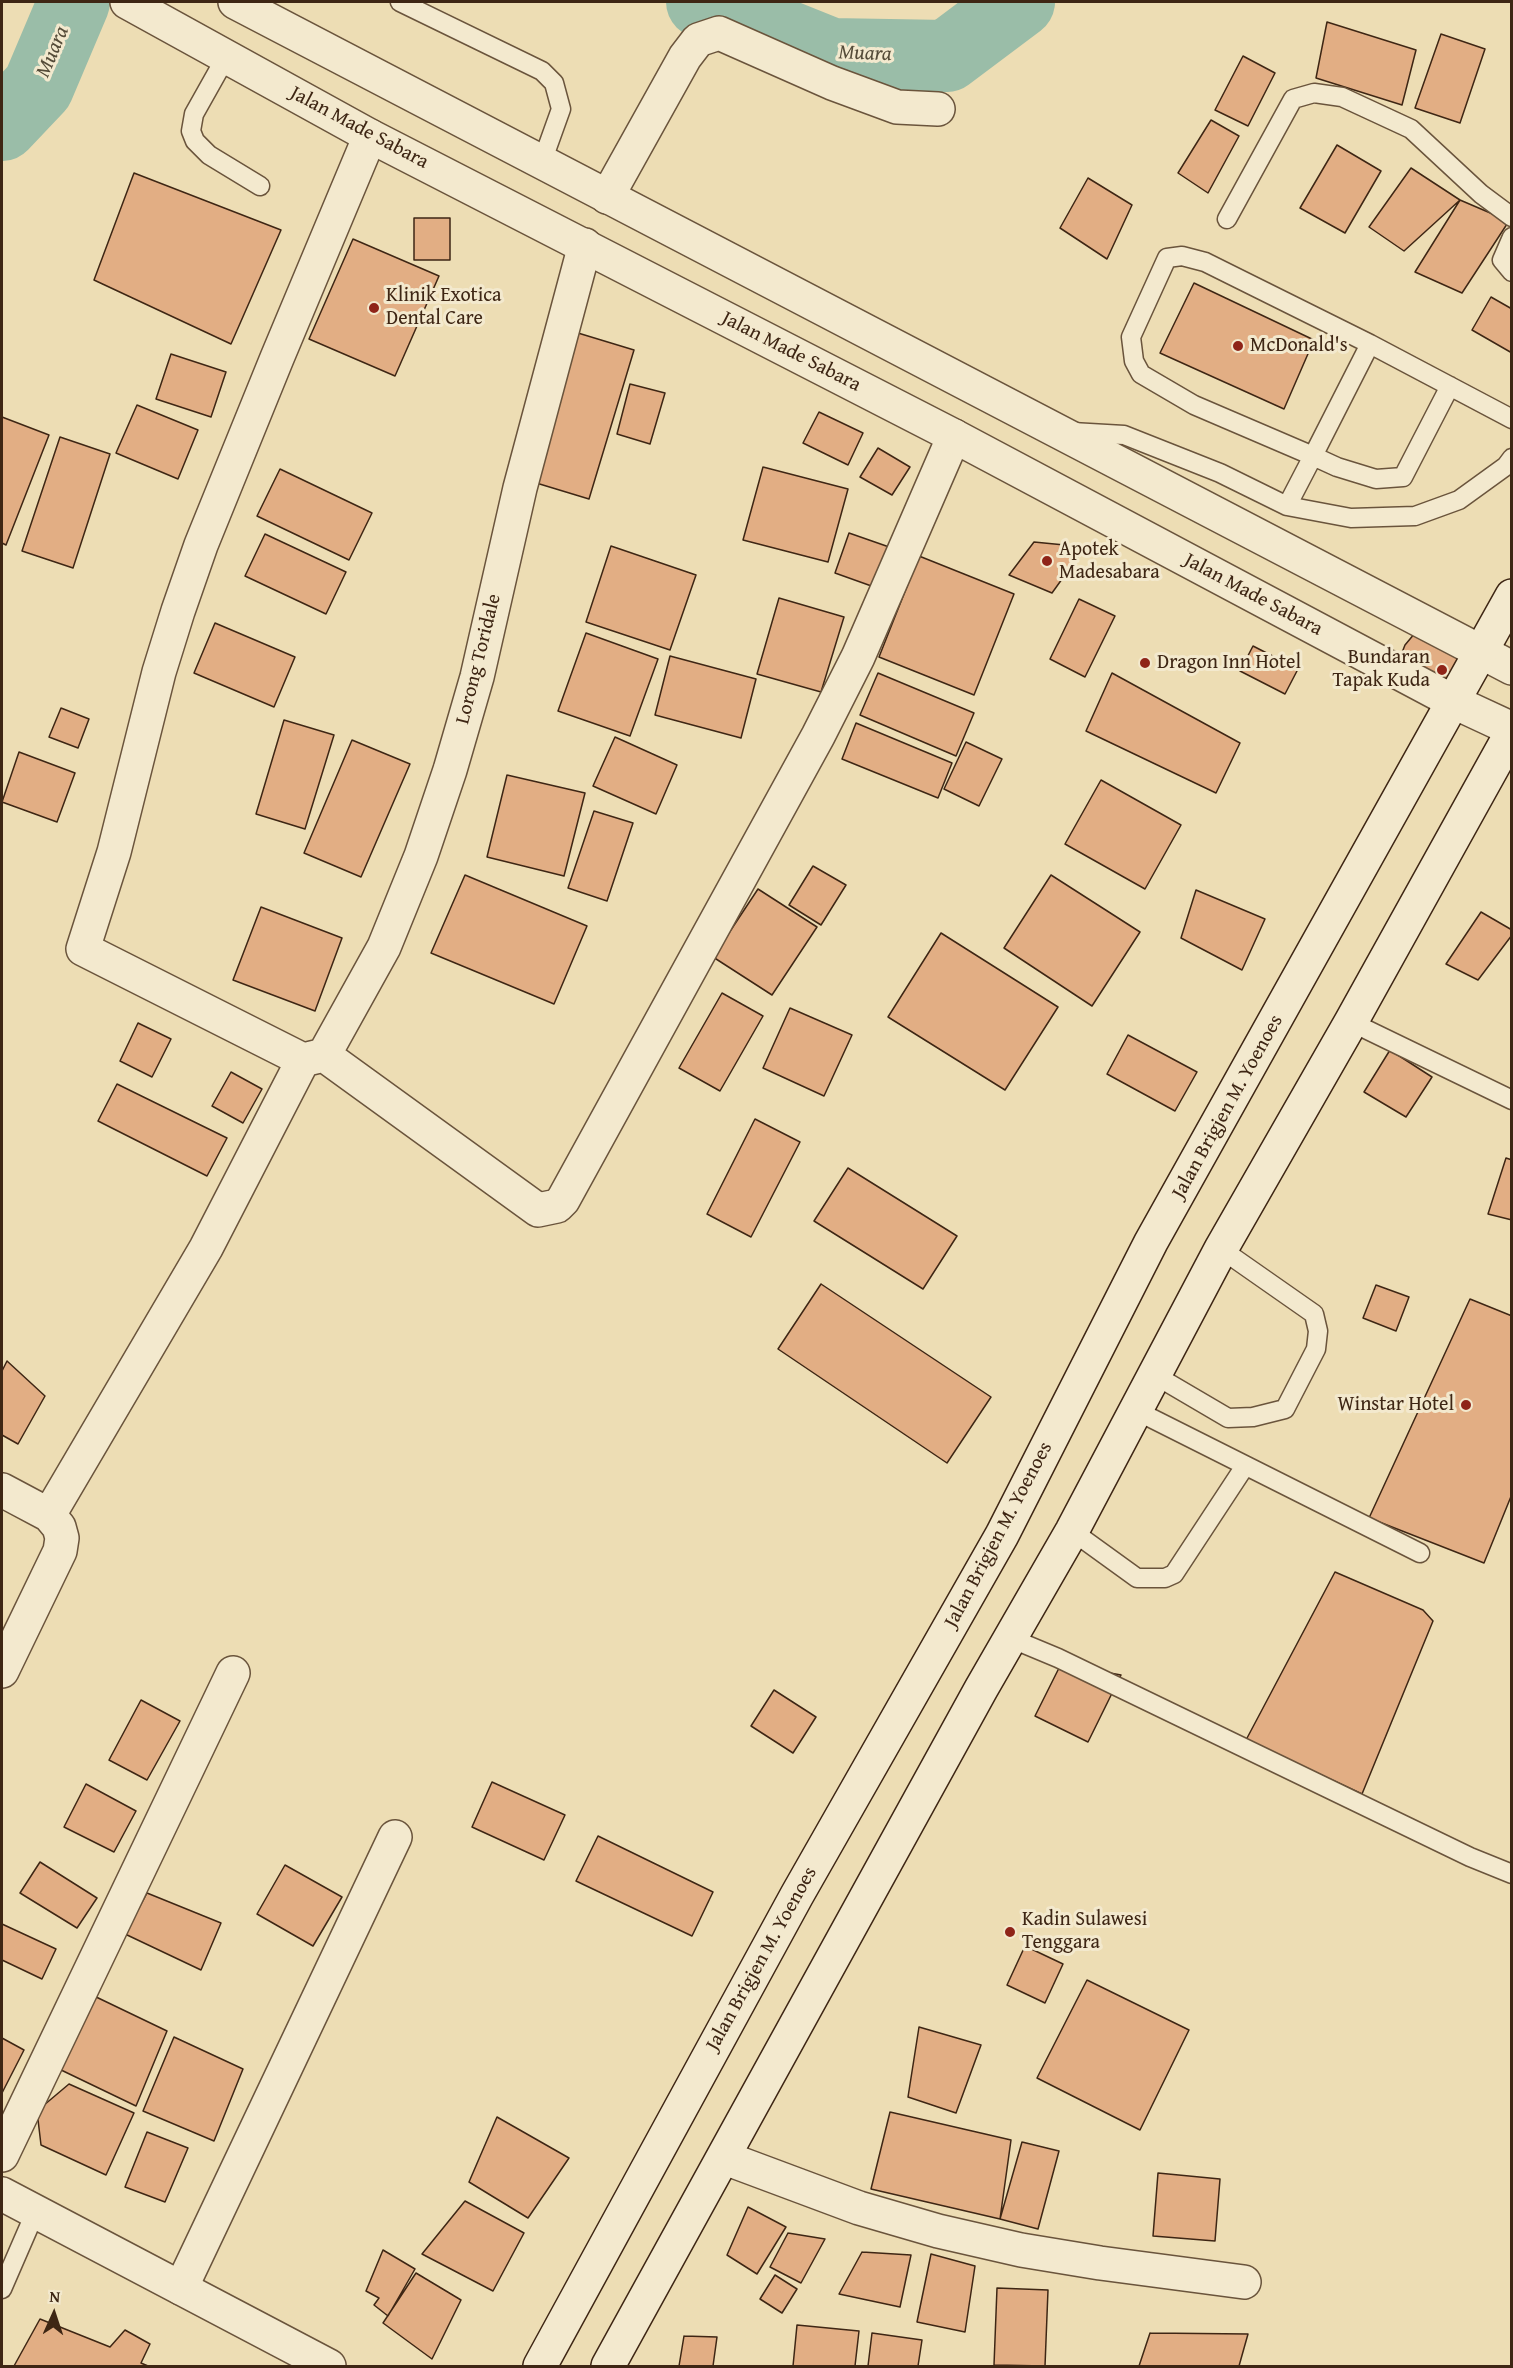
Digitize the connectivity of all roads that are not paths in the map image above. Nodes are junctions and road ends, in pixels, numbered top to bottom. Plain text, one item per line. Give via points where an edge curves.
1 (127, 2) edge
2 (235, 2) edge
3 (400, 2) edge
4 (226, 57) junction
5 (938, 109) dead end
6 (370, 136) junction
7 (542, 162) junction
8 (260, 186) dead end
9 (606, 197) junction
10 (1512, 217) edge
11 (1227, 219) dead end
12 (1512, 237) edge
13 (585, 245) junction
14 (1512, 272) edge
15 (1370, 344) junction
16 (1449, 386) junction
17 (1512, 419) edge
18 (1058, 431) junction
19 (954, 436) junction
20 (1313, 456) junction
21 (1512, 458) edge
22 (1287, 506) junction
23 (1512, 596) edge
24 (1482, 652) junction
25 (1512, 668) edge
26 (1454, 702) junction
27 (1512, 731) edge
28 (1351, 1022) junction
29 (314, 1057) junction
30 (1512, 1100) edge
31 (1221, 1249) junction
32 (1153, 1374) junction
33 (1137, 1411) junction
34 (1245, 1466) junction
35 (2, 1490) edge
36 (50, 1515) junction
37 (1072, 1531) junction
38 (1420, 1553) dead end
39 (1010, 1638) junction
40 (2, 1671) edge
41 (233, 1673) dead end
42 (395, 1837) dead end
43 (1512, 1874) edge
44 (2, 2155) edge
45 (725, 2158) junction
46 (2, 2194) edge
47 (35, 2213) junction
48 (1244, 2282) dead end
49 (181, 2288) junction
50 (2, 2289) edge
51 (329, 2367) edge
52 (540, 2367) edge
53 (608, 2367) edge

1 - 4 street, Jalan Made Sabara
2 - 7 street
3 - 7 lane via 542,72 554,83 561,109
4 - 6 street, Jalan Made Sabara
4 - 8 lane via 194,114 191,131 209,155
5 - 9 street via 886,103 719,33 698,40 685,57
6 - 13 street, Jalan Made Sabara
6 - 29 street via 194,567 159,672 114,852 83,949
7 - 9 street
9 - 18 street
10 - 11 lane via 1481,194 1412,129 1342,97 1314,93 1293,99
12 - 14 lane via 1502,260
13 - 19 street, Jalan Made Sabara
13 - 29 street, Lorong Toridale via 450,770 384,947
15 - 16 lane
15 - 20 lane
15 - 20 lane via 1205,262 1182,256 1167,258 1131,337 1134,361 1141,374 1194,405
16 - 17 lane
16 - 20 lane via 1403,477 1376,479
18 - 22 lane via 1124,435 1220,473
18 - 24 street
19 - 26 street, Jalan Made Sabara
19 - 29 street via 858,657 818,736 557,1206 543,1210 527,1204
20 - 22 lane
21 - 22 lane via 1459,500 1415,516 1351,518
23 - 24 street, Jalan Brigjen M. Yoenoes
24 - 25 street
24 - 26 street, Jalan Brigjen M. Yoenoes
26 - 27 street, Jalan Made Sabara
26 - 52 street, Jalan Brigjen M. Yoenoes via 1151,1242 1002,1535 796,1895
27 - 28 street
28 - 30 lane
28 - 31 street
29 - 36 street, Lorong Toridale
31 - 32 street
31 - 32 lane via 1314,1314 1318,1331 1316,1349 1285,1409 1227,1418
32 - 33 street
33 - 34 lane
33 - 37 street
34 - 37 lane via 1174,1574 1165,1578 1137,1578
34 - 38 lane
35 - 36 street
36 - 40 street via 59,1527 60,1551
37 - 39 street
39 - 43 lane
39 - 45 street
41 - 44 street
42 - 49 street
45 - 48 street via 860,2208 938,2231 1100,2264
45 - 53 street
46 - 47 street
47 - 49 street
47 - 50 lane
49 - 51 street

